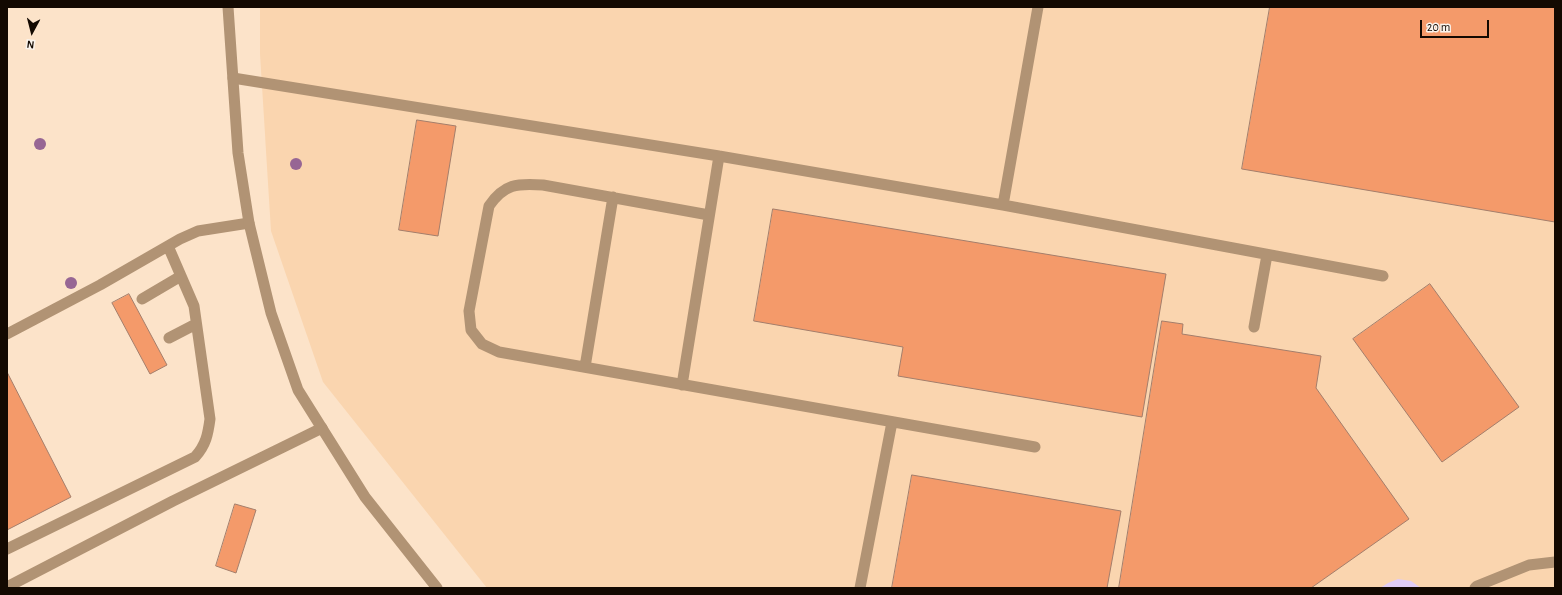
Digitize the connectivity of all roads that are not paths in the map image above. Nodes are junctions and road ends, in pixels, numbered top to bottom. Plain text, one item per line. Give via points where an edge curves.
1 (228, 7) edge
2 (1038, 7) edge
3 (233, 78) junction
4 (719, 156) junction
5 (613, 198) junction
6 (1003, 205) junction
7 (709, 215) junction
8 (249, 223) junction
9 (168, 246) junction
10 (1267, 255) junction
11 (181, 276) junction
12 (1383, 276) dead end
13 (142, 299) dead end
14 (196, 324) junction
15 (1254, 327) dead end
16 (7, 334) edge
17 (169, 338) dead end
18 (585, 367) junction
19 (682, 385) junction
20 (892, 422) junction
21 (322, 428) junction
22 (1035, 447) dead end
23 (7, 549) edge
24 (1555, 562) edge
25 (7, 587) edge
26 (437, 588) edge
27 (860, 588) edge
28 (1474, 588) edge

1 - 3 street
2 - 6 street
3 - 4 street
3 - 8 street via 238,153
4 - 6 street
4 - 7 street
5 - 7 street
5 - 18 street
5 - 18 street via 526,183 507,188 496,196 489,206 469,311 471,330 487,347 499,352
6 - 10 street
7 - 19 street
8 - 9 street via 198,231
8 - 21 street via 270,313 298,390
9 - 11 street
9 - 16 street
10 - 12 street
10 - 15 street
11 - 13 street
11 - 14 street via 194,306
14 - 17 street
14 - 23 street via 210,419 202,449 195,456
18 - 19 street
19 - 20 street
20 - 22 street
20 - 27 street
21 - 25 street
21 - 26 street via 365,497
24 - 28 street via 1529,565

